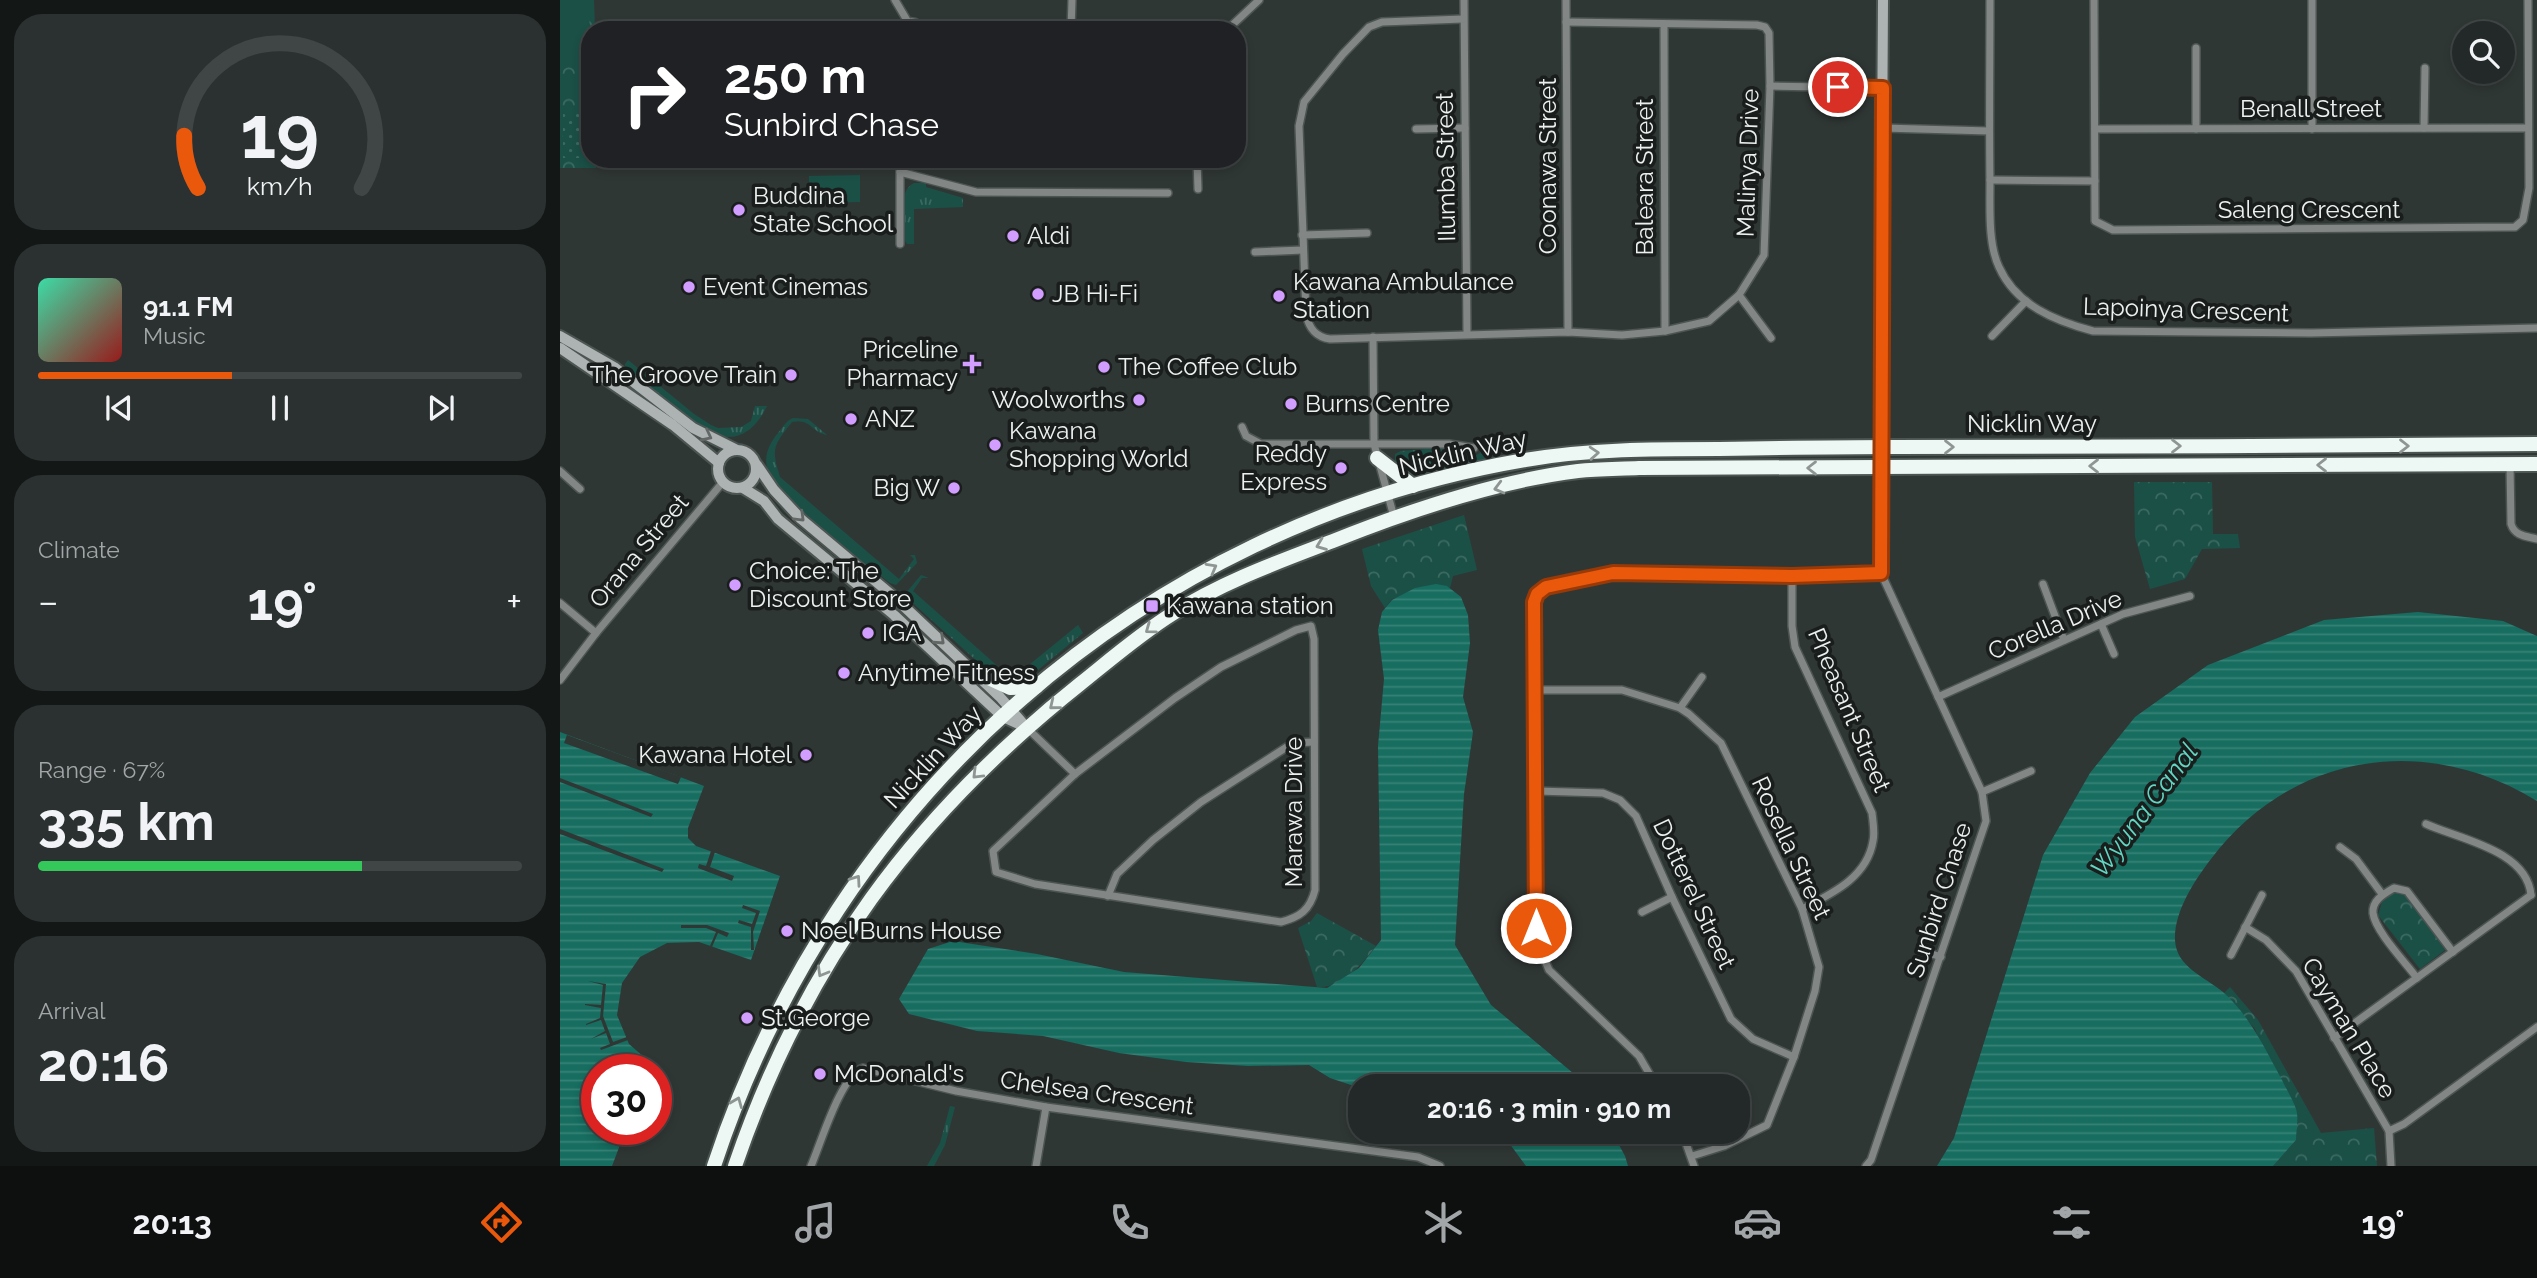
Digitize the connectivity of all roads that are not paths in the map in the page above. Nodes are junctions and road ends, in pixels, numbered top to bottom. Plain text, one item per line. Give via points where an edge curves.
1 (895, 0) edge
2 (1072, 0) edge
3 (1259, 0) edge
4 (1464, 0) edge
5 (1566, 0) edge
6 (1883, 0) edge
7 (1990, 0) edge
8 (2094, 0) edge
9 (2312, 0) edge
10 (2528, 0) edge
11 (1463, 19) junction
12 (907, 21) edge
13 (1071, 21) edge
14 (1237, 21) edge
15 (1566, 22) junction
16 (1664, 24) junction
17 (2196, 48) dead end
18 (2425, 68) dead end
19 (1770, 86) junction
20 (1883, 88) junction
21 (1465, 128) junction
22 (1882, 128) junction
23 (2424, 128) junction
24 (2528, 128) junction
25 (1416, 129) dead end
26 (2095, 129) junction
27 (2196, 129) junction
28 (2312, 129) junction
29 (1989, 131) junction
30 (900, 168) edge
31 (1198, 168) edge
32 (900, 172) junction
33 (1990, 180) junction
34 (2095, 181) junction
35 (2533, 188) edge
36 (1198, 190) dead end
37 (1168, 193) dead end
38 (1367, 233) dead end
39 (1302, 235) junction
40 (900, 244) dead end
41 (1303, 250) junction
42 (1255, 252) dead end
43 (1738, 295) junction
44 (2026, 301) junction
45 (2537, 328) edge
46 (1665, 331) junction
47 (1568, 332) junction
48 (1467, 334) junction
49 (560, 336) edge
50 (1992, 336) dead end
51 (1373, 337) junction
52 (1771, 338) dead end
53 (560, 348) edge
54 (1242, 427) dead end
55 (2537, 444) edge
56 (1880, 447) junction
57 (1475, 448) dead end
58 (734, 449) junction
59 (1376, 451) junction
60 (719, 463) junction
61 (2537, 464) edge
62 (757, 465) junction
63 (2510, 465) junction
64 (1880, 468) junction
65 (560, 471) edge
66 (723, 482) junction
67 (1413, 486) junction
68 (743, 488) junction
69 (580, 489) dead end
70 (1387, 494) junction
71 (1394, 517) junction
72 (2537, 538) edge
73 (1881, 573) junction
74 (1792, 576) junction
75 (2043, 584) dead end
76 (2190, 596) dead end
77 (560, 603) edge
78 (2101, 624) junction
79 (596, 633) junction
80 (2064, 640) junction
81 (2114, 654) dead end
82 (973, 671) junction
83 (1702, 677) dead end
84 (560, 680) edge
85 (1036, 687) junction
86 (1536, 690) junction
87 (1938, 697) junction
88 (1680, 708) junction
89 (1007, 713) junction
90 (1027, 728) junction
91 (1314, 742) junction
92 (2031, 771) dead end
93 (1075, 774) junction
94 (1537, 791) junction
95 (1982, 792) junction
96 (2426, 824) dead end
97 (2340, 847) dead end
98 (2382, 894) junction
99 (2262, 895) dead end
100 (1108, 896) junction
101 (2534, 896) edge
102 (1672, 897) junction
103 (1802, 909) junction
104 (1642, 912) dead end
105 (2245, 927) junction
106 (2453, 952) junction
107 (1929, 953) dead end
108 (2231, 955) dead end
109 (1941, 957) junction
110 (2417, 978) junction
111 (2537, 1027) edge
112 (2334, 1038) junction
113 (1794, 1057) junction
114 (1649, 1074) edge
115 (1046, 1107) junction
116 (2389, 1131) junction
117 (1687, 1144) edge
118 (1692, 1156) junction
119 (714, 1166) edge
120 (736, 1166) edge
121 (811, 1166) edge
122 (1036, 1166) edge
123 (1440, 1166) edge
124 (1694, 1166) edge
125 (1866, 1166) edge
126 (2391, 1166) edge

1 - 12 street
2 - 13 street
3 - 14 street
4 - 11 street, Ilumba Street
5 - 15 street, Coonawa Street
6 - 20 main road
7 - 29 street, Lapoinya Crescent
8 - 26 street, Saleng Crescent
9 - 28 street
10 - 24 street, Saleng Crescent
11 - 21 street, Ilumba Street
11 - 39 street, Malinya Drive via 1382,22 1369,27 1315,87 1304,102 1299,126
15 - 16 street
15 - 47 street, Coonawa Street
16 - 19 street, Malinya Drive via 1765,27
16 - 46 street, Baleara Street
17 - 27 street
18 - 23 street
19 - 20 street
19 - 43 street, Malinya Drive via 1764,255
20 - 22 main road
21 - 25 street
21 - 48 street, Ilumba Street
22 - 29 street
22 - 56 main road
23 - 24 street, Benall Street
23 - 28 street, Benall Street
24 - 35 street, Saleng Crescent
26 - 27 street, Benall Street
26 - 34 street, Saleng Crescent
27 - 28 street, Benall Street
29 - 33 street, Lapoinya Crescent
30 - 32 street
31 - 36 street
32 - 37 street via 987,193
32 - 40 street
33 - 34 street
33 - 44 street, Lapoinya Crescent via 1998,266
34 - 35 street, Saleng Crescent via 2095,222 2113,230 2515,227 2523,220
38 - 39 street
39 - 41 street, Malinya Drive
41 - 42 street
41 - 51 street, Malinya Drive via 1306,314 1314,332 1330,339
43 - 46 street, Malinya Drive via 1709,321
43 - 52 street
44 - 45 street, Lapoinya Crescent via 2061,323 2093,331
44 - 50 street
46 - 47 street, Malinya Drive via 1622,335
47 - 48 street, Malinya Drive
48 - 51 street, Malinya Drive
49 -> 58 main road via 614,367 692,428
51 - 59 street
53 - 60 main road via 673,425
54 - 59 street via 1246,436 1261,444
56 -> 55 highway, Nicklin Way
56 - 64 main road
67 -> 56 highway, Nicklin Way via 1526,460 1587,453
57 - 59 street via 1449,444
58 - 60 main road
58 - 62 main road via 749,453
59 - 67 highway
59 - 70 street
60 - 66 main road
61 - 63 highway, Nicklin Way
62 - 68 main road via 755,478
62 -> 82 main road via 801,519
63 -> 64 highway, Nicklin Way
63 - 72 street via 2513,530
64 -> 71 highway, Nicklin Way via 1578,471
64 - 73 street, Sunbird Chase
65 - 69 street
66 - 68 main road
66 - 79 street, Orana Street
67 - 70 highway, Nicklin Way
68 - 89 main road via 764,501 778,519
70 - 71 street
85 -> 70 highway, Nicklin Way via 1108,631 1210,569 1277,535
71 -> 90 highway, Nicklin Way via 1251,573 1188,604 1147,631
73 - 74 street
73 - 87 street, Sunbird Chase
74 - 86 street via 1613,573 1546,587 1534,602
74 - 103 street, Pheasant Street via 1795,648 1872,813 1873,841 1863,867 1842,888
75 - 80 street
76 - 78 street, Corella Drive
77 - 79 street
78 - 80 street, Corella Drive
78 - 81 street
79 - 84 street, Orana Street
80 - 87 street, Corella Drive
82 - 85 highway via 1010,688
82 - 89 main road
83 - 88 street
85 - 89 highway, Nicklin Way
86 - 88 street, Rosella Street via 1622,690
86 - 94 street
87 - 95 street, Sunbird Chase
88 - 103 street, Rosella Street via 1721,743
89 - 90 main road
119 -> 89 highway, Nicklin Way via 756,1056 831,918 915,807
90 - 93 street
90 -> 120 highway, Nicklin Way via 920,834 845,934 786,1040
91 - 93 street, Marawa Drive via 1311,626 1221,667
91 - 100 street via 1293,743 1201,802 1117,874
91 - 100 street, Marawa Drive via 1315,890 1305,912 1281,922
92 - 95 street
93 - 100 street, Marawa Drive via 993,851 996,872 1035,884
94 - 102 street, Dotterel Street via 1603,793 1620,800 1636,816
94 - 114 street via 1536,928 1542,955 1549,970 1639,1056
95 - 109 street, Sunbird Chase via 1986,821
96 - 101 street via 2484,844 2512,862 2530,881
97 - 98 street via 2356,859
98 - 106 street via 2393,888 2407,891
98 - 110 street via 2373,911 2379,927
99 - 105 street
101 - 106 street
102 - 104 street
102 - 113 street, Dotterel Street via 1731,1019 1753,1039
103 - 113 street, Rosella Street via 1819,967
105 - 108 street
105 - 112 street, Cayman Place via 2266,940 2296,971
106 - 110 street
107 - 109 street
109 - 125 street, Sunbird Chase
110 - 112 street
111 - 116 street
112 - 116 street, Cayman Place
113 - 118 street, Rosella Street via 1767,1125
115 - 121 street, Chelsea Crescent via 863,1068 844,1084
115 - 122 street
115 - 123 street, Chelsea Crescent via 1418,1157
116 - 126 street, Cayman Place
117 - 118 street
118 - 124 street

